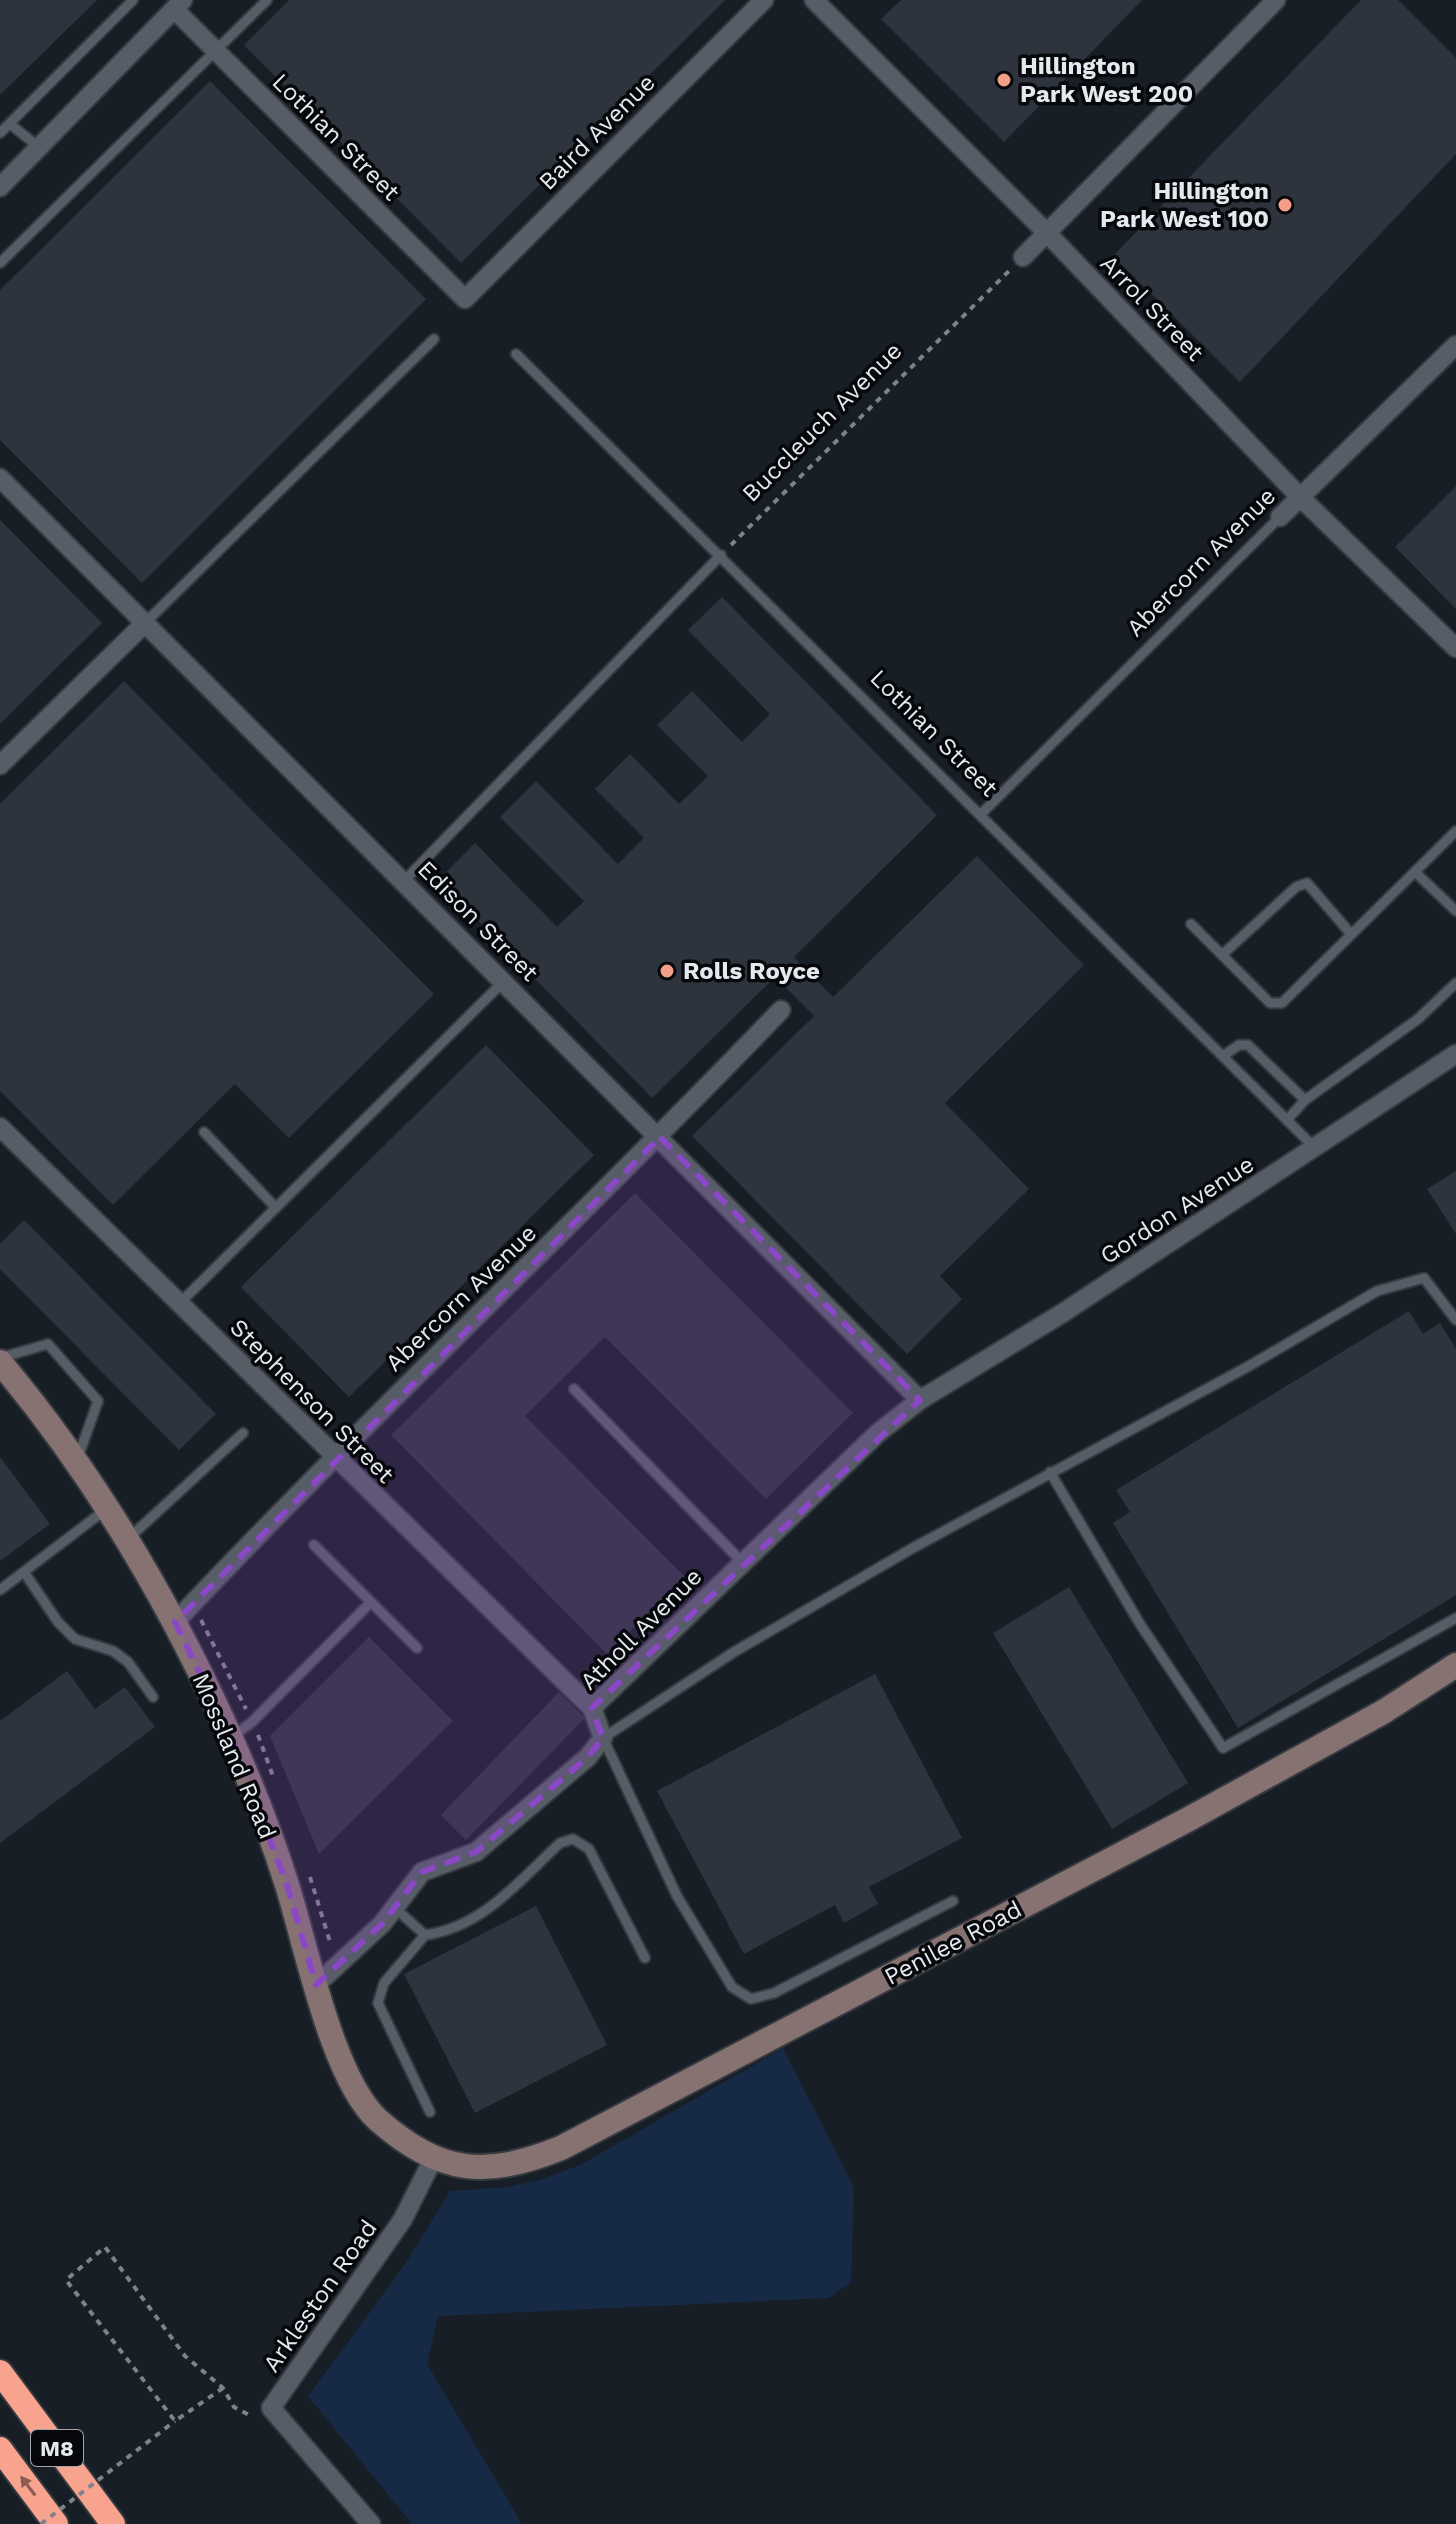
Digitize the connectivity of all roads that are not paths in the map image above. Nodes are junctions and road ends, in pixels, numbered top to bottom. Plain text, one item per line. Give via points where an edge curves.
1 (133, 0) edge
2 (267, 0) edge
3 (764, 0) edge
4 (814, 0) edge
5 (1276, 0) edge
6 (174, 3) edge
7 (216, 50) junction
8 (10, 124) junction
9 (0, 133) edge
10 (40, 148) junction
11 (0, 187) edge
12 (1047, 233) junction
13 (1023, 257) road end
14 (0, 263) edge
15 (465, 299) joint
16 (434, 339) dead end
17 (1456, 345) edge
18 (516, 354) dead end
19 (0, 478) edge
20 (1300, 497) junction
21 (1280, 517) joint
22 (721, 555) junction
23 (145, 623) junction
24 (1456, 648) edge
25 (0, 765) edge
26 (981, 814) junction
27 (1456, 831) edge
28 (1415, 872) junction
29 (404, 881) junction
30 (1456, 911) edge
31 (1191, 924) dead end
32 (1351, 934) junction
33 (1222, 955) junction
34 (504, 981) junction
35 (1456, 983) edge
36 (781, 1010) dead end
37 (1456, 1054) edge
38 (1223, 1056) junction
39 (1305, 1100) junction
40 (1287, 1120) junction
41 (0, 1127) edge
42 (204, 1132) dead end
43 (660, 1137) junction
44 (1316, 1149) junction
45 (276, 1208) junction
46 (179, 1304) junction
47 (1456, 1320) edge
48 (0, 1360) edge
49 (574, 1389) dead end
50 (920, 1400) junction
51 (243, 1433) dead end
52 (334, 1457) junction
53 (75, 1464) junction
54 (1050, 1472) junction
55 (105, 1510) junction
56 (126, 1542) junction
57 (314, 1545) dead end
58 (743, 1563) junction
59 (24, 1572) junction
60 (0, 1590) edge
61 (371, 1602) junction
62 (1456, 1618) edge
63 (175, 1622) junction
64 (417, 1648) dead end
65 (1456, 1665) edge
66 (153, 1697) dead end
67 (592, 1708) junction
68 (230, 1738) junction
69 (603, 1738) junction
70 (953, 1901) dead end
71 (395, 1908) junction
72 (425, 1935) junction
73 (645, 1958) dead end
74 (316, 1985) junction
75 (430, 2112) dead end
76 (433, 2159) junction
77 (0, 2372) edge
78 (0, 2449) edge
79 (56, 2524) edge
80 (113, 2524) edge
81 (371, 2524) edge

1 - 8 lane
2 - 7 lane
3 - 15 street, Baird Avenue
4 - 12 street, Arrol Street
5 - 12 street
6 - 7 street, Lothian Street
6 - 10 street
7 - 14 lane
7 - 15 street, Lothian Street
8 - 9 lane
8 - 10 lane
10 - 11 street
12 - 13 street
12 - 20 street, Arrol Street
16 - 23 lane
17 - 20 street, Abercorn Avenue
18 - 22 lane, Lothian Street
19 - 23 street, Edison Street
20 - 21 street, Abercorn Avenue
20 - 24 street, Arrol Street
21 - 26 lane, Abercorn Avenue
22 - 26 lane, Lothian Street
22 - 29 lane
23 - 25 street
23 - 29 street, Edison Street
26 - 38 lane, Lothian Street
27 - 28 lane
28 - 30 lane
28 - 32 lane
29 - 34 street, Edison Street
31 - 33 lane
32 - 33 lane via 1282,1003 1270,1003
32 - 33 lane via 1307,883 1296,887
34 - 43 street, Edison Street
34 - 45 lane
35 - 39 lane via 1418,1019
36 - 43 street, Abercorn Avenue
37 - 44 street, Gordon Avenue
38 - 39 lane via 1248,1045
38 - 40 lane, Lothian Street
39 - 40 lane
40 - 44 lane, Lothian Street
41 - 46 street, Stephenson Street
42 - 45 lane
43 - 50 street, Edison Street
43 - 52 street, Abercorn Avenue
44 - 50 street, Gordon Avenue
45 - 46 lane
46 - 52 street, Stephenson Street
47 - 54 lane via 1424,1278 1377,1291
48 - 53 street, Mossland Road
48 - 53 lane via 48,1344 98,1401
49 - 58 lane
50 - 58 street, Atholl Avenue via 878,1433
51 - 56 lane
52 - 63 street, Abercorn Avenue
52 - 67 street, Stephenson Street
53 - 55 street, Mossland Road
54 - 62 lane via 1140,1624 1223,1748
54 - 69 lane via 734,1652
55 - 56 street, Mossland Road
55 - 59 lane
56 - 63 street, Mossland Road
57 - 61 lane
58 - 67 street, Atholl Avenue
59 - 60 lane
59 - 66 lane via 75,1639 113,1651 128,1662
61 - 64 lane
61 - 68 lane
63 - 68 street, Mossland Road
65 - 76 street, Penilee Road via 1383,1712 1187,1820 561,2148 519,2165 481,2168
67 - 69 street, Atholl Avenue
68 - 74 street, Mossland Road via 286,1882
69 - 70 lane via 677,1896 732,1987 751,1999 774,1993
69 - 71 street via 588,1757 476,1852 422,1872
71 - 72 lane
71 - 74 street
72 - 73 lane via 483,1915 560,1843 573,1839 589,1849
72 - 75 lane via 384,1983 378,2003
74 - 76 street, Mossland Road via 358,2094 377,2119
76 - 81 street, Arkleston Road via 403,2219 271,2408
77 - 80 highway, M8
79 -> 78 highway, M8

